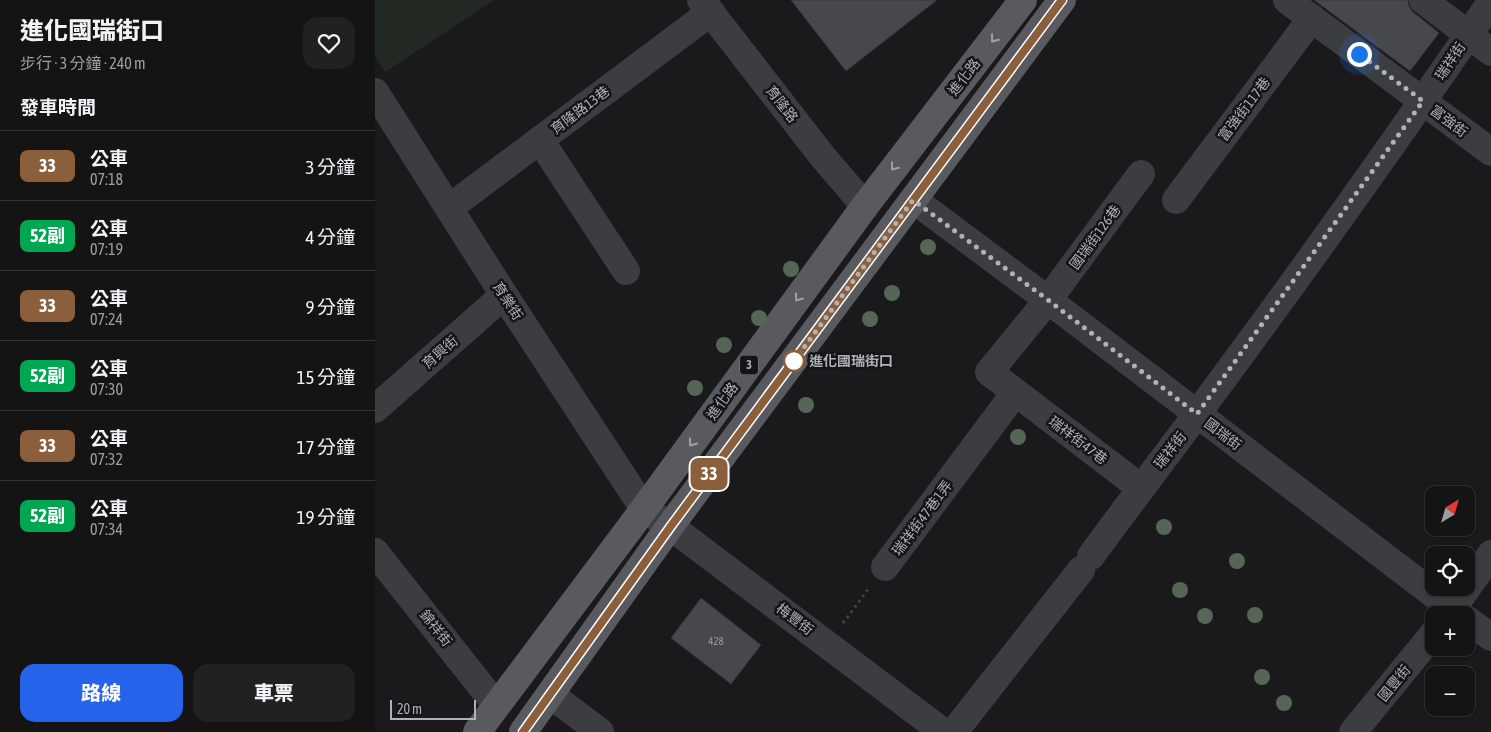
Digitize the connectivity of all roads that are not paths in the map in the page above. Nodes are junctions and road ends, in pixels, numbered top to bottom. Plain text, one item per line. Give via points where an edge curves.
1 (1023, 0) edge
2 (1062, 0) edge
3 (1287, 0) edge
4 (1423, 0) edge
5 (1491, 2) edge
6 (706, 6) edge
7 (1311, 18) junction
8 (1468, 35) junction
9 (1491, 52) edge
10 (375, 92) edge
11 (1423, 101) junction
12 (540, 140) junction
13 (1491, 152) edge
14 (1141, 174) dead end
15 (913, 200) junction
16 (1176, 200) dead end
17 (865, 206) junction
18 (449, 208) junction
19 (626, 271) dead end
20 (504, 295) junction
21 (1048, 300) junction
22 (1015, 393) junction
23 (375, 409) edge
24 (1197, 414) junction
25 (1141, 488) junction
26 (644, 509) junction
27 (671, 526) junction
28 (375, 552) edge
29 (1491, 554) edge
30 (885, 567) road end
31 (1445, 606) edge
32 (1462, 606) edge
33 (1475, 627) edge
34 (1491, 637) edge
35 (1425, 644) edge
36 (551, 695) junction
37 (496, 704) junction
38 (477, 732) edge
39 (523, 732) edge
40 (600, 732) edge
41 (943, 732) edge
42 (955, 732) edge
43 (1353, 732) edge

1 -> 17 main road, 進化路 / 3
2 - 15 main road
3 - 7 street, 富強街
4 - 8 street
5 - 8 street, 瑞祥街
6 - 12 street, 育隆路13巷
6 - 17 street, 育隆路
7 - 11 street, 富強街
7 - 16 street, 富強街117巷
8 - 9 street
8 - 11 street, 瑞祥街
10 - 18 street, 育樂街
11 - 13 street, 富強街
11 - 24 street, 瑞祥街
12 - 18 street, 育隆路13巷
12 - 19 street
14 - 21 street, 國瑞街126巷
15 - 21 street, 國瑞街
15 - 27 main road
17 -> 26 main road, 進化路 / 3
18 - 20 street, 育樂街
20 - 23 street, 育興街
20 - 26 street, 育樂街
21 - 22 street, 國瑞街126巷 via 989,372
21 - 24 street, 國瑞街
22 - 25 street, 瑞祥街47巷
22 - 30 street, 瑞祥街47巷1弄
24 - 25 street, 瑞祥街
24 - 31 street, 國瑞街
25 - 42 street, 瑞祥街
26 - 27 street, 梅豐街
26 - 37 main road, 進化路 / 3
27 - 36 main road
27 - 41 street, 梅豐街
28 - 37 street, 錦祥街
29 - 32 street
33 - 34 street, 國瑞街
35 - 43 street, 國豐街
36 - 39 main road
36 - 40 street
37 - 38 main road, 進化路 / 3

